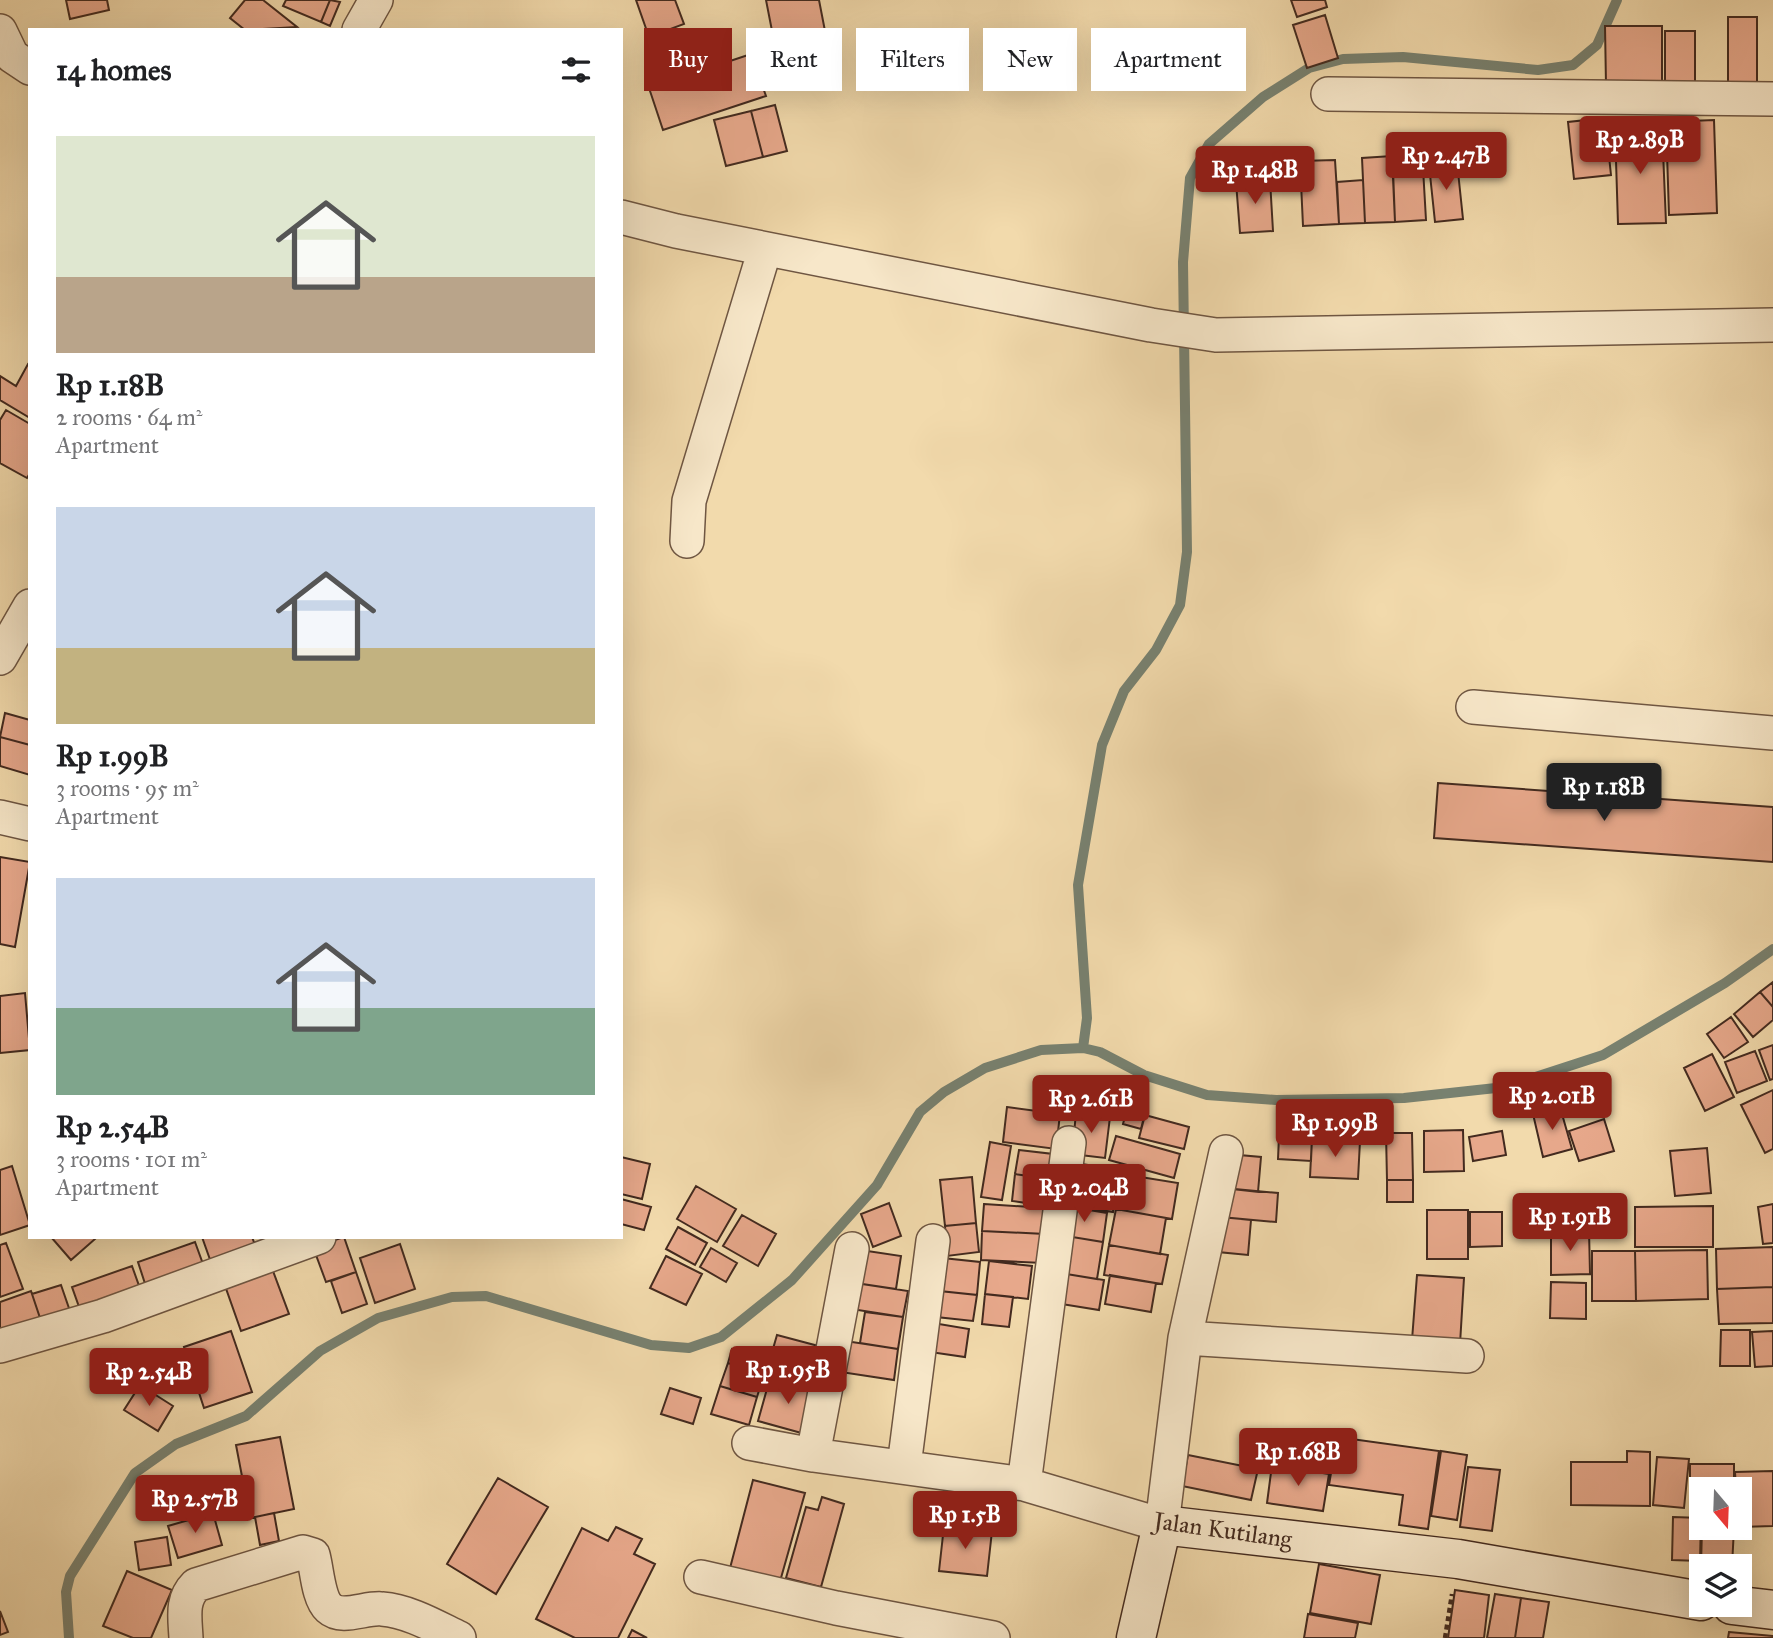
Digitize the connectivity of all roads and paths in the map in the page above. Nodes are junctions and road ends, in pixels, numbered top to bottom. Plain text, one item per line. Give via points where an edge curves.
1 (376, 0) edge
2 (360, 28) edge
3 (0, 31) edge
4 (28, 67) edge
5 (1328, 94) dead end
6 (1773, 99) edge
7 (623, 217) edge
8 (765, 249) junction
9 (1773, 326) edge
10 (687, 541) dead end
11 (28, 609) edge
12 (0, 658) edge
13 (1473, 707) dead end
14 (1773, 733) edge
15 (0, 817) edge
16 (28, 824) edge
17 (1069, 1143) dead end
18 (1226, 1152) dead end
19 (314, 1239) edge
20 (933, 1241) dead end
21 (852, 1249) dead end
22 (1185, 1338) junction
23 (0, 1346) edge
24 (1467, 1356) dead end
25 (749, 1443) dead end
26 (813, 1455) junction
27 (904, 1466) junction
28 (1024, 1483) junction
29 (1162, 1525) junction
30 (701, 1577) dead end
31 (1689, 1599) edge
32 (1752, 1607) edge
33 (1773, 1610) edge
34 (186, 1638) edge
35 (459, 1638) edge
36 (993, 1638) edge
37 (1136, 1638) edge

1 - 2 street
3 - 4 street via 12,56
5 - 6 street
7 - 8 street
8 - 9 street via 1216,335
8 - 10 street via 689,501
11 - 12 street
13 - 14 street
15 - 16 street
17 - 28 street
18 - 22 street
19 - 23 street via 103,1316
20 - 27 street
21 - 26 street
22 - 24 street
22 - 29 street
25 - 26 street, Jalan Kutilang
26 - 27 street, Jalan Kutilang
27 - 28 street, Jalan Kutilang
28 - 29 street, Jalan Kutilang
29 - 31 main road, Jalan Kutilang via 1458,1559
29 - 37 main road
30 - 36 street
32 - 33 main road
34 - 35 street via 184,1604 196,1585 303,1552 313,1555 330,1609 340,1613 382,1609 420,1619

